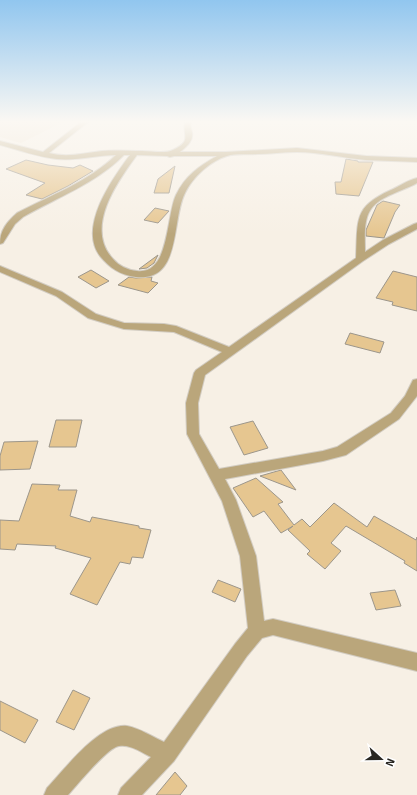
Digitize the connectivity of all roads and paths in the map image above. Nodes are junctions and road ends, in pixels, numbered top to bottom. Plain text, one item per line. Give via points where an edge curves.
1 (117, 159) edge
2 (130, 159) edge
3 (218, 159) edge
4 (394, 159) edge
5 (417, 160) edge
6 (417, 180) edge
7 (417, 226) edge
8 (0, 241) edge
9 (360, 259) junction
10 (0, 269) edge
11 (230, 351) junction
12 (417, 383) edge
13 (215, 475) junction
14 (257, 631) junction
15 (417, 662) edge
16 (167, 754) junction
17 (54, 795) edge
18 (128, 795) edge

1 - 8 street via 86,182 20,215 12,222
2 - 3 street via 109,191 97,233 100,249 106,259 119,270 140,275 158,269 165,257 179,198 188,179
4 - 5 street
6 - 9 street via 374,201 367,208
7 - 9 street
9 - 11 street
10 - 11 street via 59,294 92,316 124,326 176,329
11 - 13 street via 200,373 192,403 193,434
12 - 13 street via 410,398 395,416 341,451
13 - 14 street via 229,500 248,556
14 - 15 street via 273,627
14 - 16 street
16 - 17 street via 128,736 115,736 100,746
16 - 18 street

